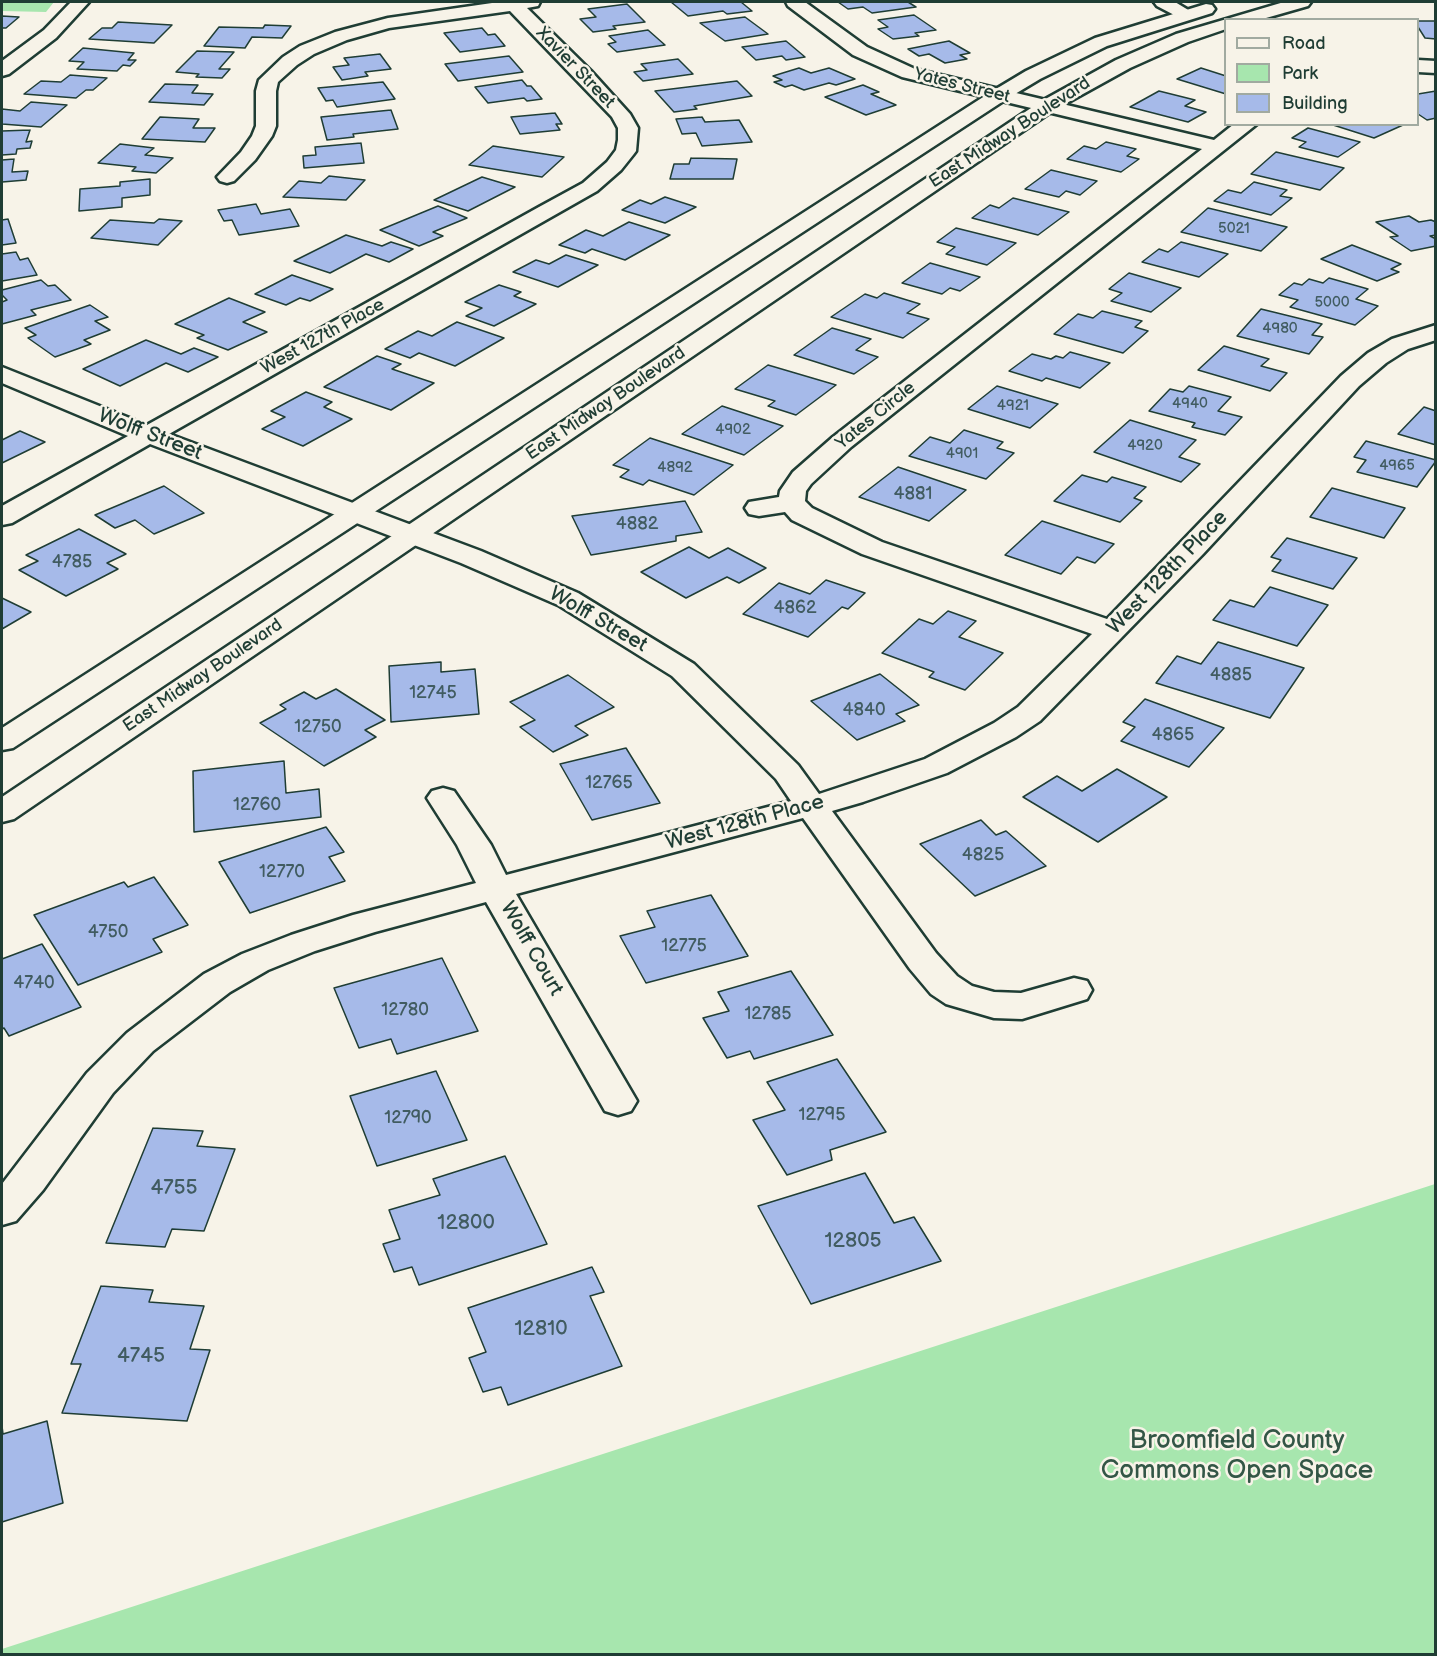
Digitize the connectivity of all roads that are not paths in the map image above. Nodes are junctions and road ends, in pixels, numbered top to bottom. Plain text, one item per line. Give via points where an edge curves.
1 (80, 2) edge
2 (534, 2) edge
3 (794, 2) edge
4 (1163, 2) edge
5 (1302, 2) edge
6 (512, 3) edge
7 (1225, 3) dead end
8 (1186, 14) junction
9 (1244, 18) edge
10 (1224, 24) edge
11 (1419, 66) edge
12 (1436, 67) edge
13 (2, 70) edge
14 (999, 96) junction
15 (1047, 106) junction
16 (1244, 126) edge
17 (628, 140) joint
18 (1217, 147) junction
19 (227, 177) dead end
20 (1436, 332) edge
21 (2, 374) edge
22 (149, 434) junction
23 (791, 503) junction
24 (759, 508) dead end
25 (355, 513) junction
26 (2, 517) edge
27 (412, 535) junction
28 (1112, 630) junction
29 (2, 741) edge
30 (443, 798) dead end
31 (811, 806) junction
32 (2, 812) edge
33 (496, 889) junction
34 (1074, 990) dead end
35 (618, 1101) dead end
36 (2, 1210) edge

1 - 13 street via 51,34
2 - 6 street
3 - 14 street, Yates Street via 847,43 880,62
4 - 8 street
5 - 9 street
6 - 17 street, Xavier Street via 620,114 628,128
6 - 19 street via 388,23 307,50 269,80 266,126 248,156
7 - 8 street, East Midway Boulevard
8 - 14 street, East Midway Boulevard via 1101,42
10 - 15 street, East Midway Boulevard via 1123,64
11 - 12 street
14 - 15 street, Yates Street
14 - 25 street, East Midway Boulevard
15 - 18 street, Yates Street
15 - 27 street, East Midway Boulevard
16 - 18 street, Yates Circle
17 - 22 street, West 127th Place via 626,151 590,188
18 - 23 street, Yates Circle via 842,442 802,478
20 - 28 street, West 128th Place via 1400,344 1350,381
21 - 22 street, Wolff Street
22 - 25 street, Wolff Street
22 - 26 street, West 127th Place
23 - 24 street
23 - 28 street via 818,524 872,548
25 - 27 street, Wolff Street
25 - 29 street, East Midway Boulevard
27 - 31 street, Wolff Street via 568,599 683,670 786,772
27 - 32 street, East Midway Boulevard
28 - 31 street, West 128th Place via 1029,714 1005,730 936,766
30 - 33 street, Wolff Court via 474,845
31 - 33 street, West 128th Place
31 - 34 street, Wolff Street via 923,961 959,996 994,1005 1022,1006
33 - 35 street, Wolff Court
33 - 36 street, West 128th Place via 303,943 255,962 217,983 140,1042 100,1083 30,1179

